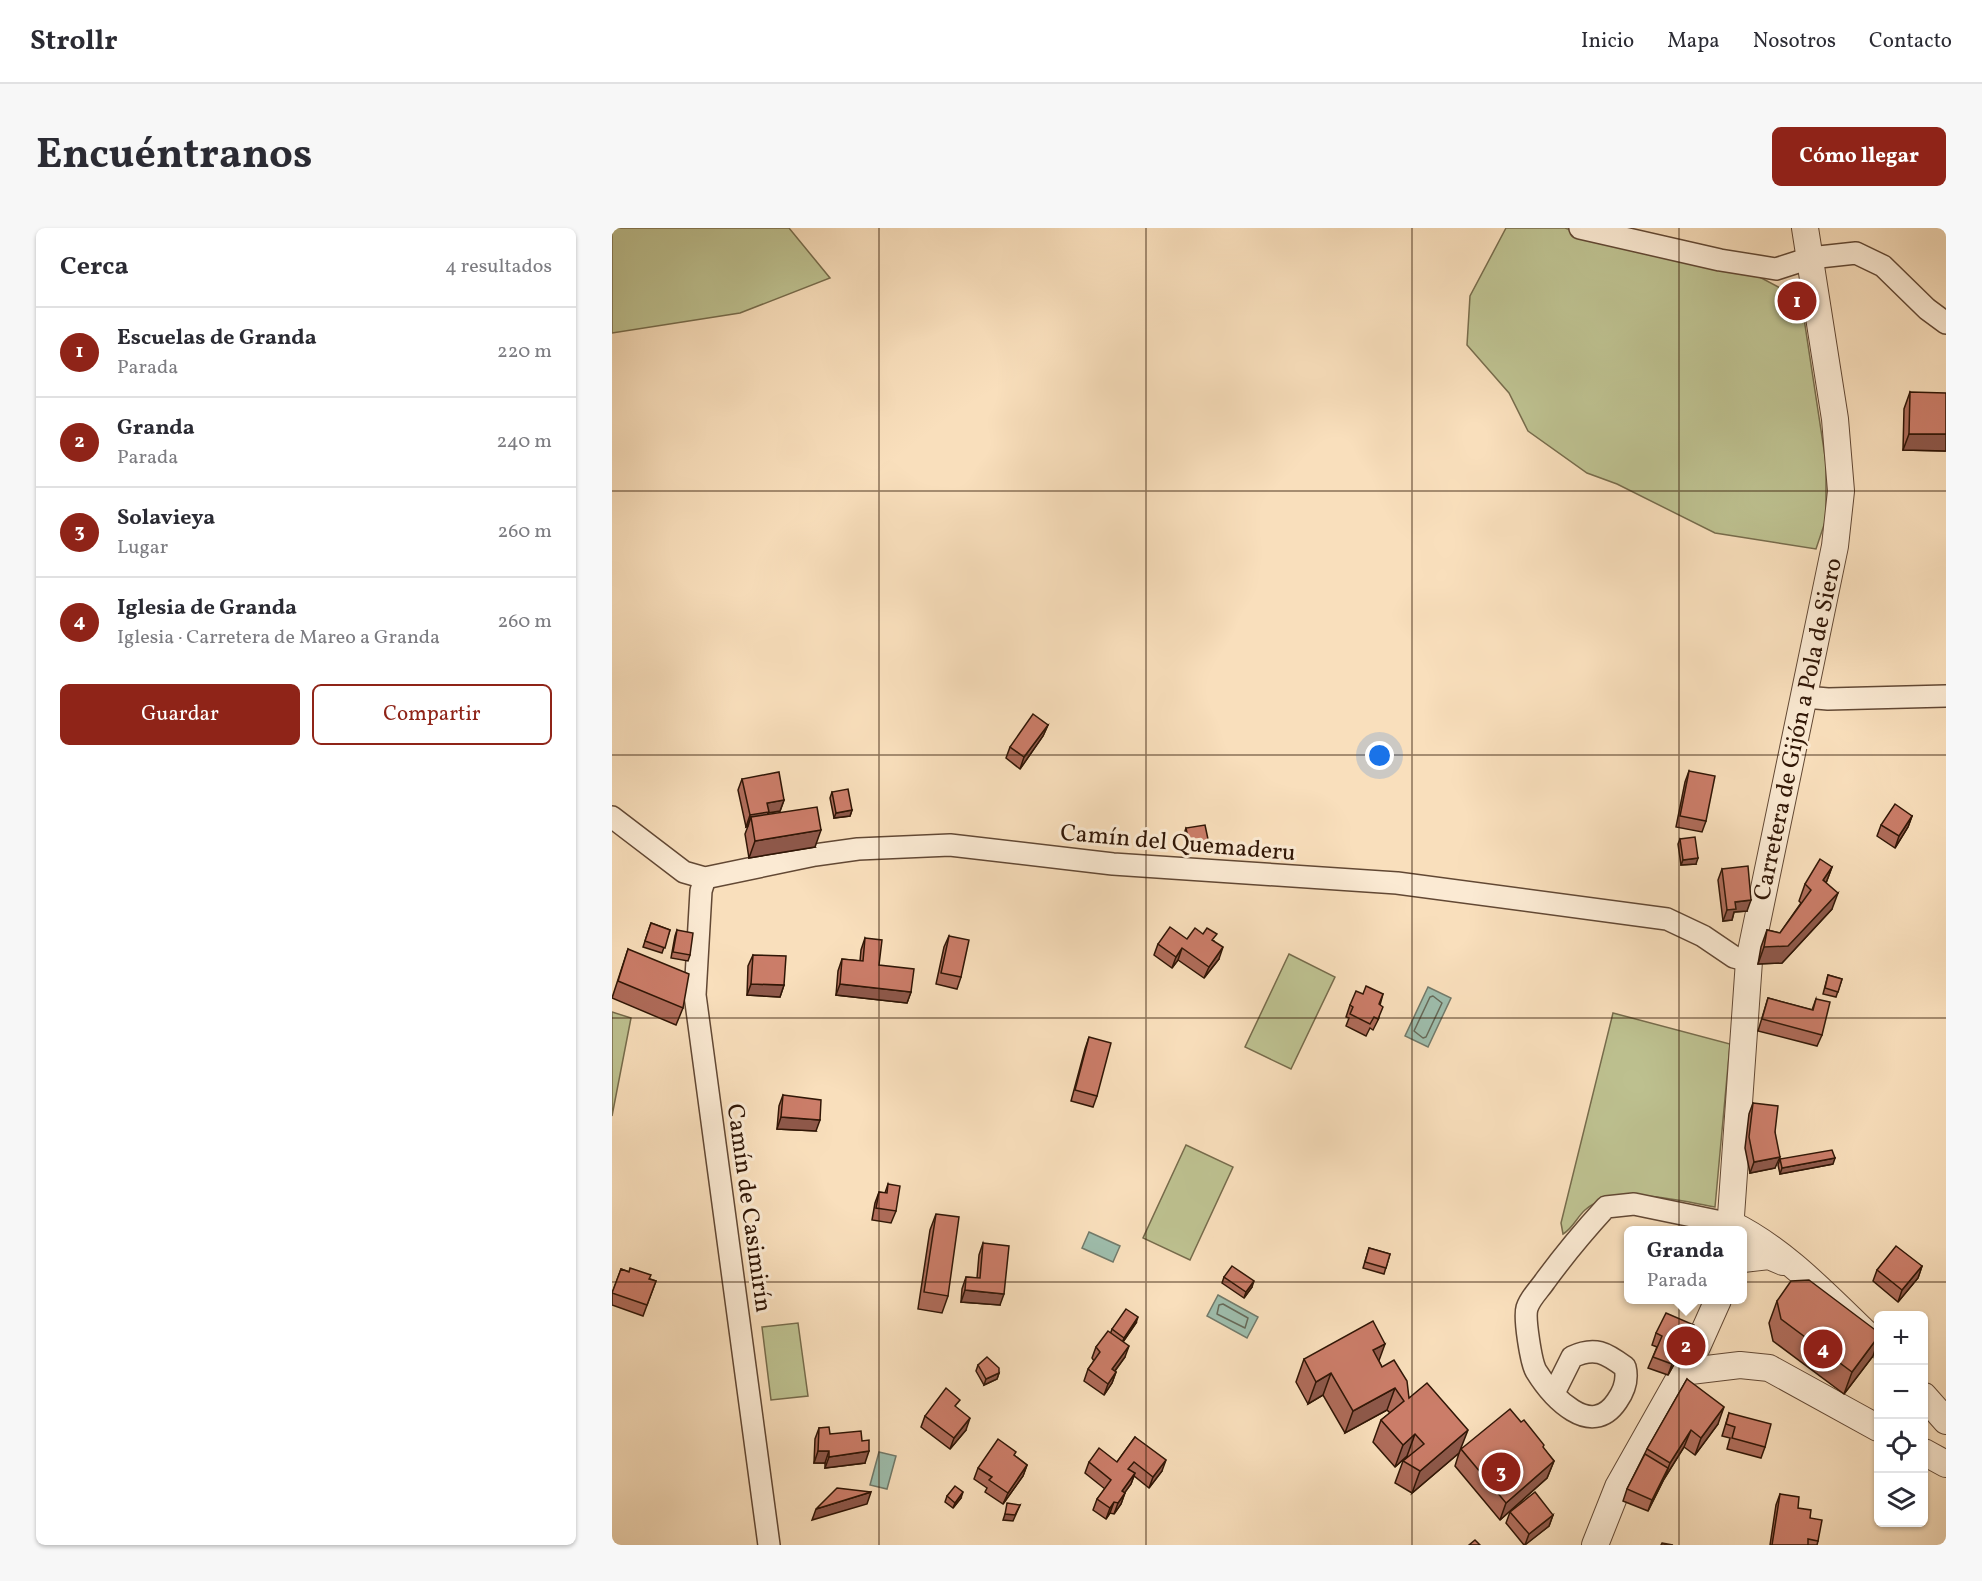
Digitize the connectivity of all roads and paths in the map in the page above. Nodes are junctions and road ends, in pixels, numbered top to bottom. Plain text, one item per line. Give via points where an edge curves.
1 (1581, 228) edge
2 (1805, 228) edge
3 (1810, 258) junction
4 (1946, 323) edge
5 (1946, 696) edge
6 (1805, 697) junction
7 (612, 817) edge
8 (705, 879) junction
9 (1749, 961) junction
10 (1726, 1226) edge
11 (1730, 1226) edge
12 (1747, 1233) edge
13 (1747, 1258) edge
14 (1791, 1266) junction
15 (1717, 1304) edge
16 (1874, 1341) edge
17 (1703, 1357) junction
18 (1554, 1393) dead end
19 (1928, 1401) edge
20 (1946, 1421) edge
21 (1874, 1424) edge
22 (1928, 1455) edge
23 (1946, 1464) edge
24 (768, 1545) edge
25 (1595, 1545) edge

1 - 3 street via 1776,270
2 - 3 street, Carretera de Gijón a Pola de Siero
3 - 4 street via 1856,254 1883,266
3 - 6 street, Carretera de Gijón a Pola de Siero via 1842,491
5 - 6 street
6 - 9 street, Carretera de Gijón a Pola de Siero
7 - 8 street via 684,872
8 - 9 street, Camín del Quemaderu via 837,852 950,845 1113,864 1396,883 1667,919 1734,957
8 - 24 street, Camín de Casimirín via 695,995
9 - 11 street, Carretera de Gijón a Pola de Siero
10 - 18 street via 1634,1204 1606,1207 1570,1246 1526,1311 1535,1369
12 - 14 street
13 - 14 street via 1769,1256
14 - 16 street
15 - 17 street
17 - 21 street via 1769,1368
17 - 25 street via 1682,1372 1618,1487
19 - 20 street
22 - 23 street

